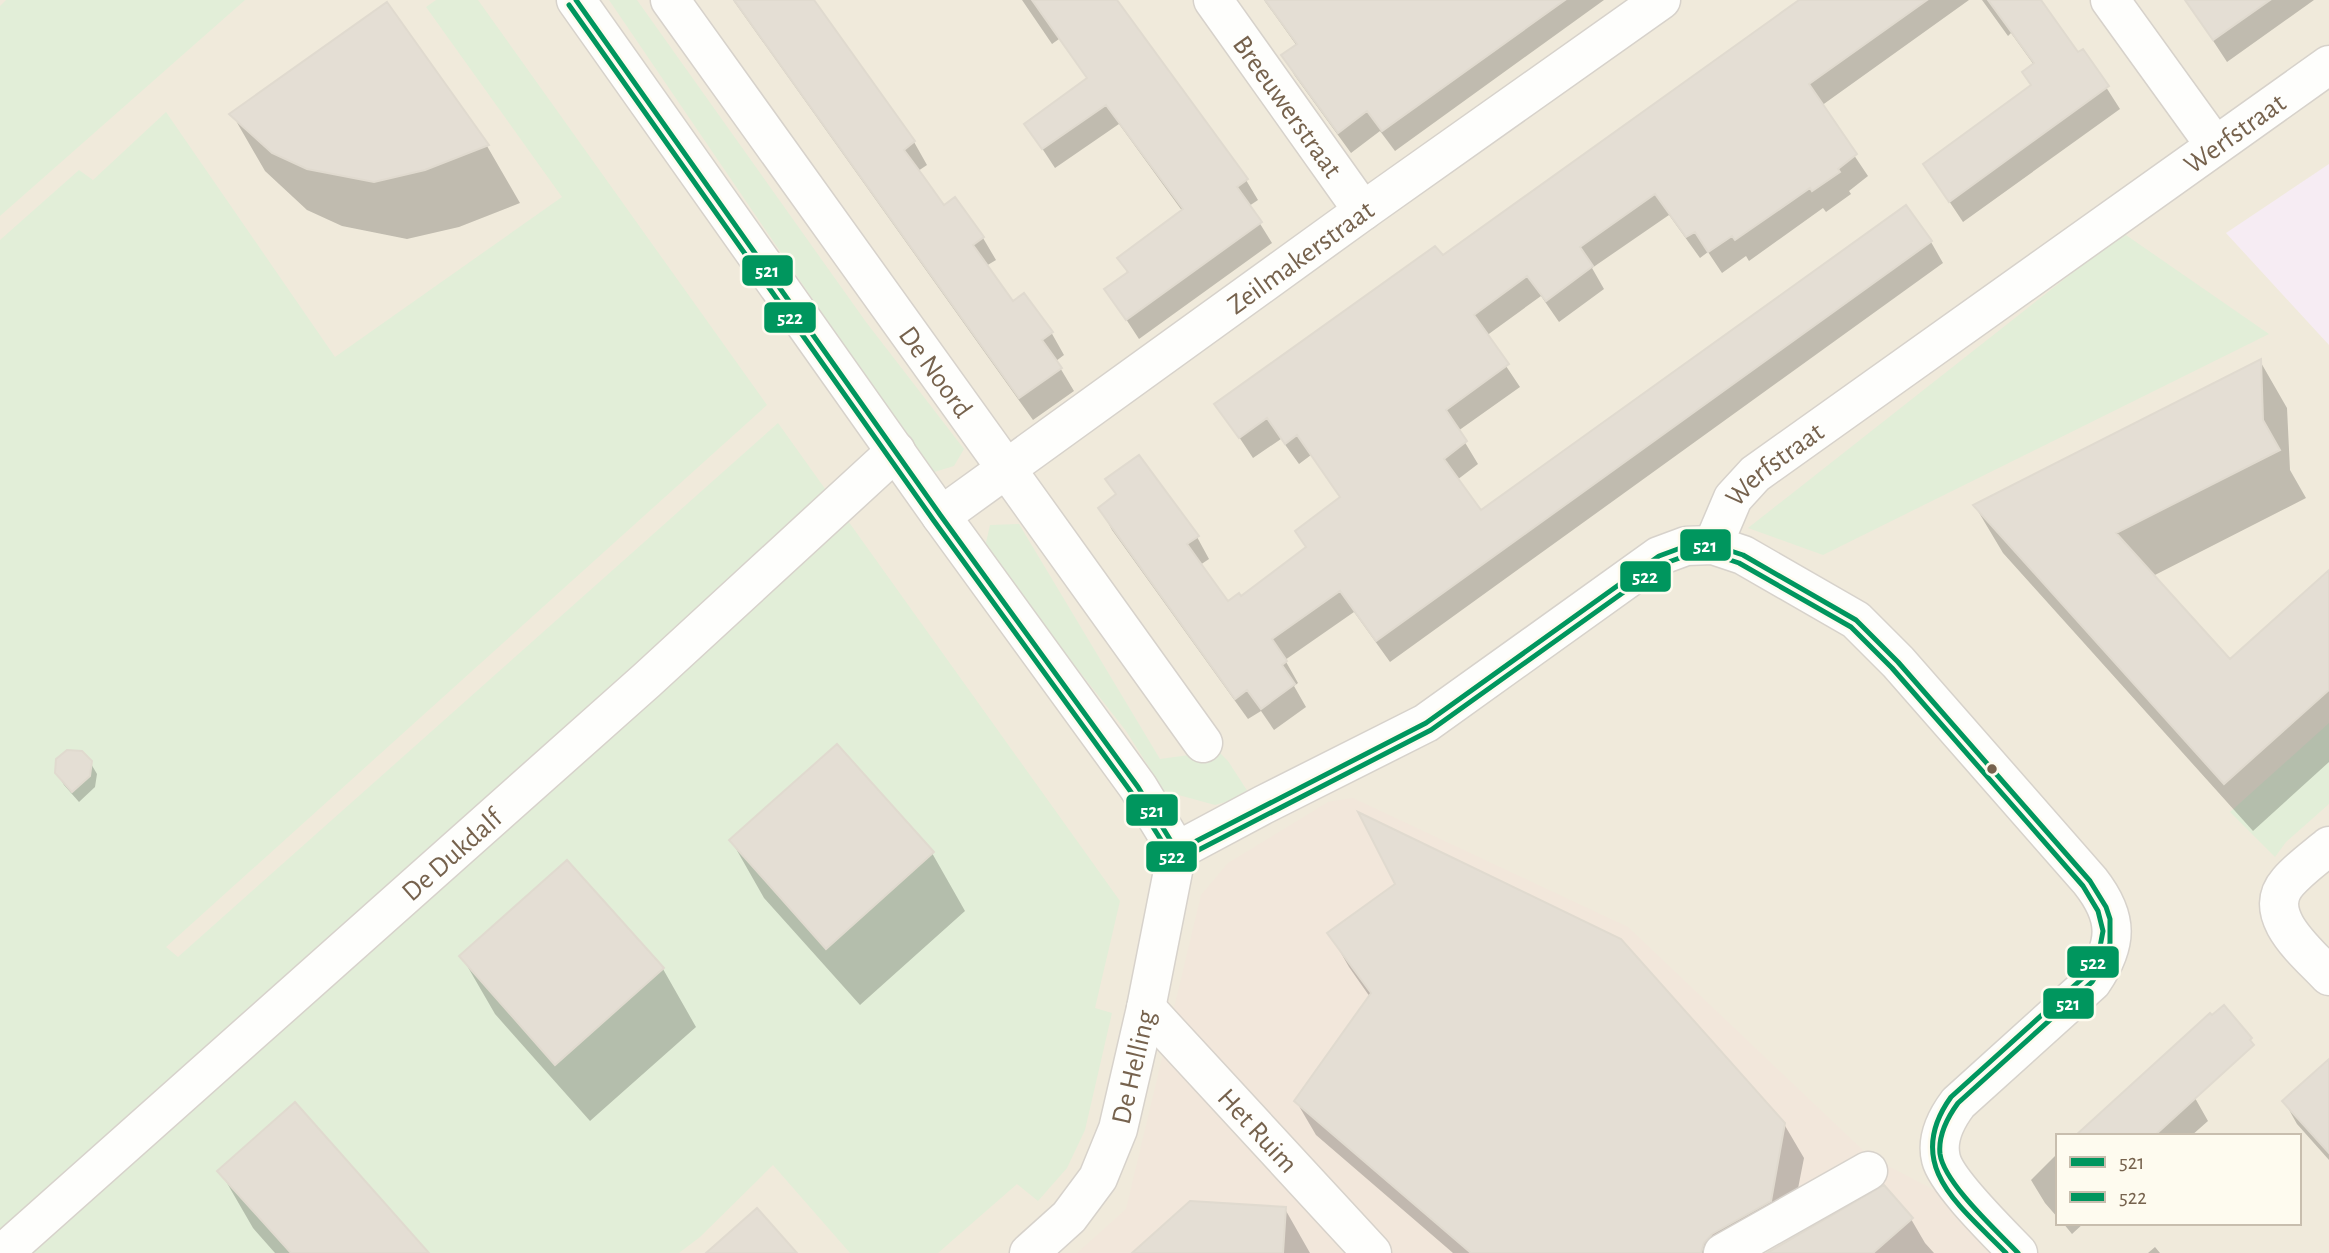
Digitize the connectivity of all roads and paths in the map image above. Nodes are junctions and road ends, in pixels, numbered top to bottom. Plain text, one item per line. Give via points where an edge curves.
1 (576, 0) edge
2 (670, 0) edge
3 (1213, 0) edge
4 (1661, 0) edge
5 (2110, 0) edge
6 (2329, 65) edge
7 (2214, 144) junction
8 (1363, 211) junction
9 (896, 451) junction
10 (1008, 468) junction
11 (942, 516) junction
12 (1713, 545) junction
13 (1203, 743) dead end
14 (2329, 845) edge
15 (1177, 851) junction
16 (2329, 976) edge
17 (1146, 1008) junction
18 (1868, 1171) dead end
19 (3, 1253) edge
20 (1029, 1253) edge
21 (1372, 1253) edge
22 (1723, 1253) edge
23 (2018, 1253) edge

1 - 9 street
2 - 10 street, De Noord
3 - 8 street, Breeuwerstraat
4 - 8 street, Zeilmakerstraat
5 - 7 street
6 - 7 street, Werfstraat
7 - 12 street, Werfstraat via 1755,474 1733,498
8 - 10 street, Zeilmakerstraat
9 - 11 street
9 - 19 street, De Dukdalf via 647,680
10 - 11 street, Zeilmakerstraat
10 - 13 street, De Noord
11 - 15 street via 1139,787
12 - 15 street, Werfstraat via 1686,546 1659,556 1426,723
12 - 23 street via 1743,555 1856,620 2106,902 2111,939 2105,963 2092,982 1958,1103 1942,1129 1941,1160 1969,1200
14 - 16 street via 2288,882 2279,897 2288,931
15 - 17 street, De Helling
17 - 20 street, De Helling via 1118,1129 1098,1178 1069,1217
17 - 21 street, Het Ruim
18 - 22 street

